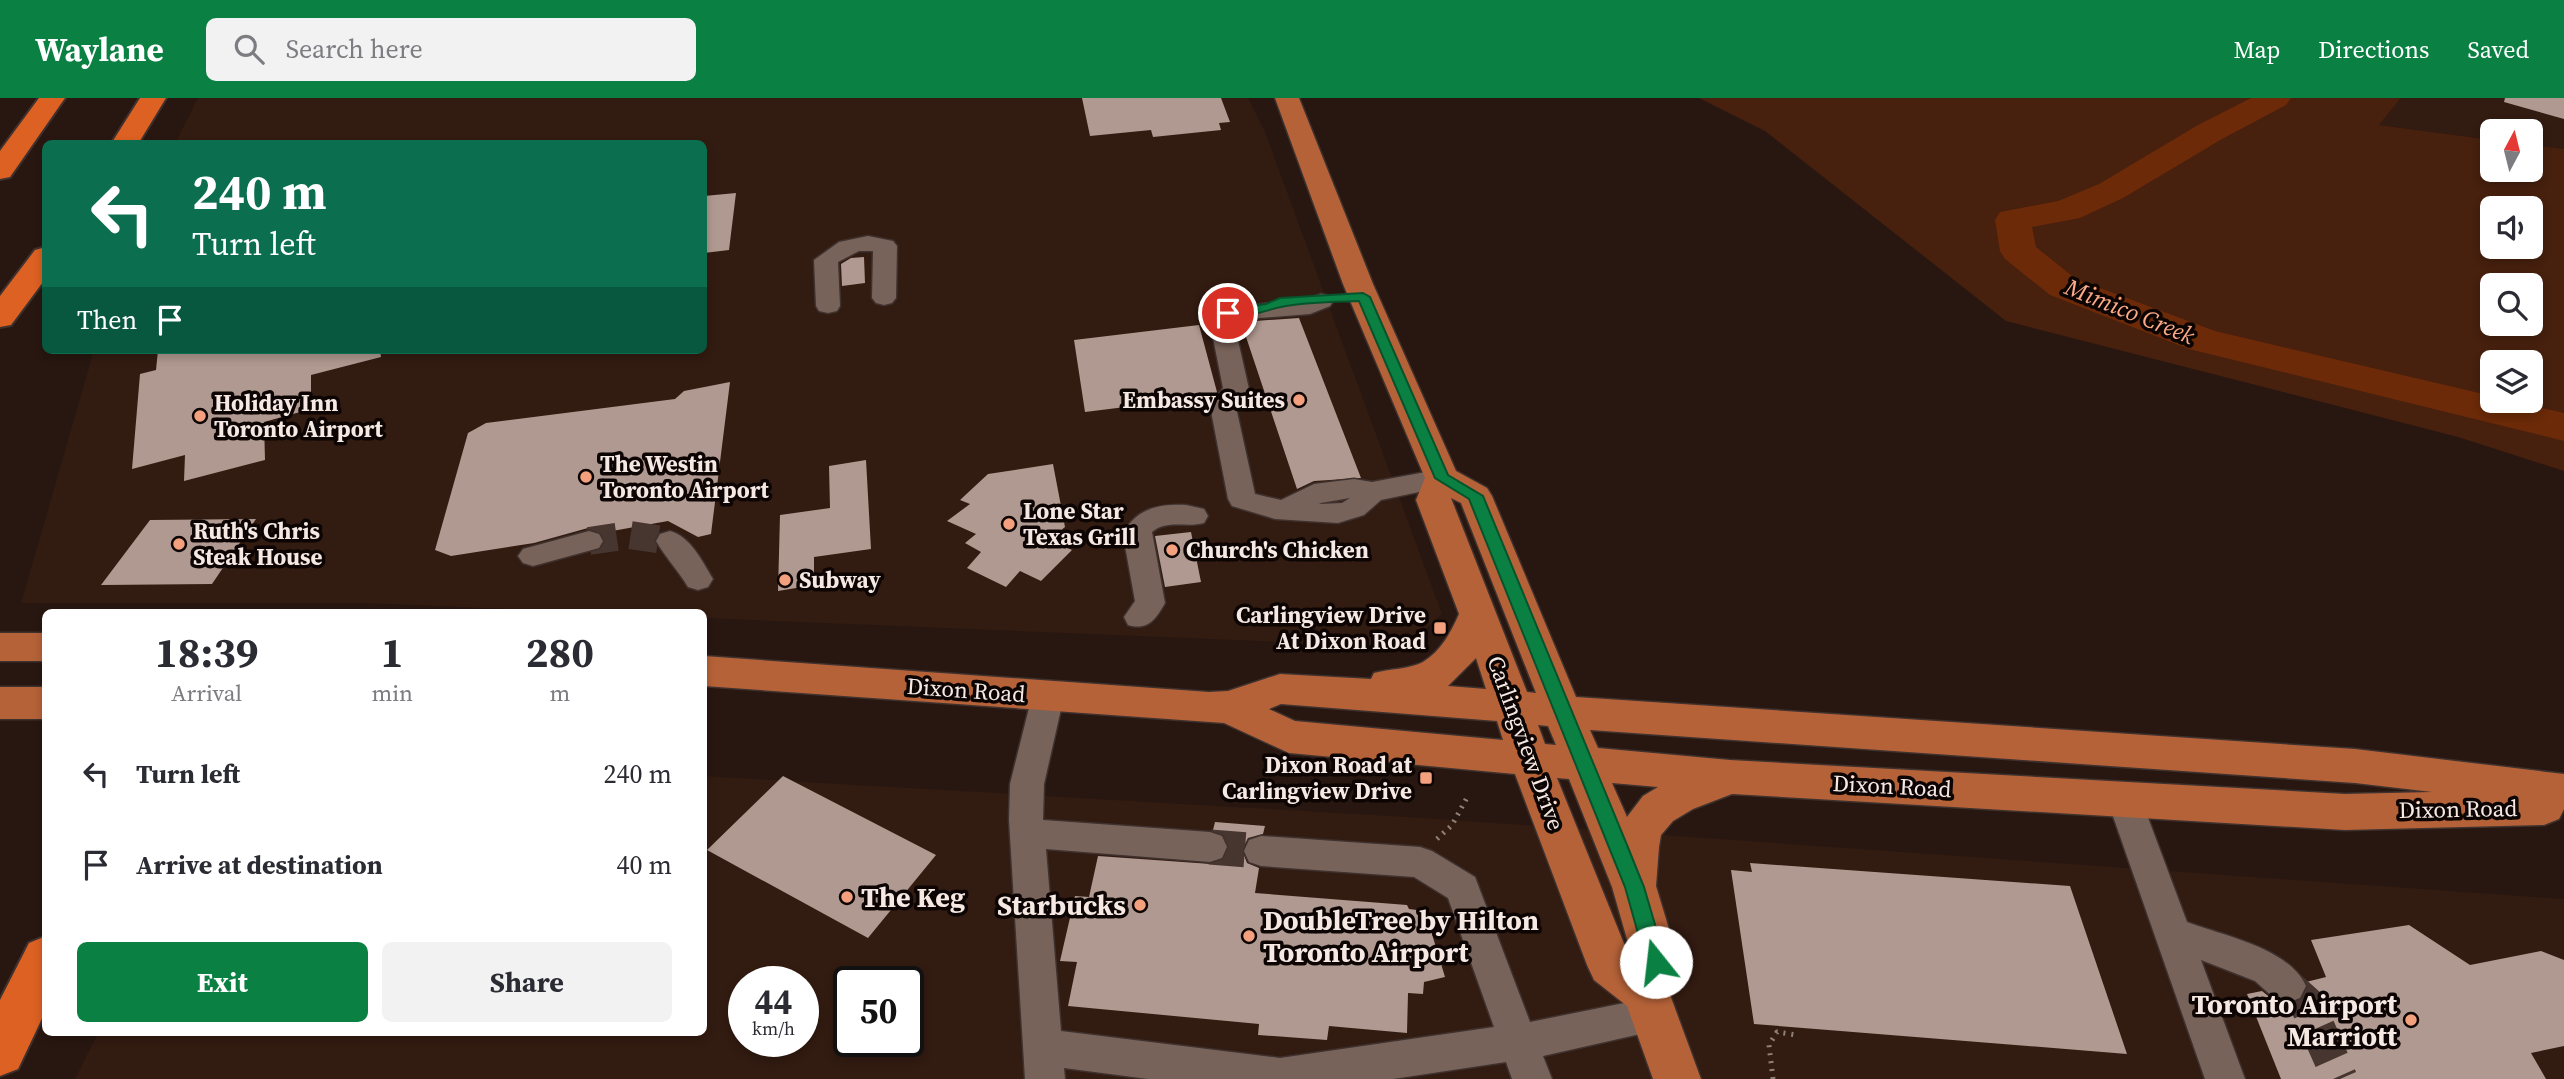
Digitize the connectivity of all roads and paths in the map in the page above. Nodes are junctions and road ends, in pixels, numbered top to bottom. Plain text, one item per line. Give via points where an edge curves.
1 (52, 98) edge
2 (153, 98) edge
3 (1287, 98) edge
4 (127, 140) edge
5 (0, 171) edge
6 (42, 261) edge
7 (1363, 297) junction
8 (884, 298) dead end
9 (828, 306) dead end
10 (0, 318) edge
11 (1442, 478) junction
12 (1194, 516) dead end
13 (589, 541) tunnel mouth
14 (670, 541) tunnel mouth
15 (533, 556) dead end
16 (698, 579) dead end
17 (1478, 613) junction
18 (1139, 617) dead end
19 (0, 647) edge
20 (42, 647) edge
21 (707, 671) edge
22 (1335, 691) junction
23 (1048, 696) junction
24 (0, 703) edge
25 (42, 703) edge
26 (1512, 705) junction
27 (1229, 707) junction
28 (1562, 710) junction
29 (1531, 758) junction
30 (1583, 763) junction
31 (1730, 777) junction
32 (2564, 791) edge
33 (1469, 794) dead end
34 (2124, 799) junction
35 (2564, 807) edge
36 (1027, 833) junction
37 (1210, 847) tunnel mouth
38 (1261, 851) tunnel mouth
39 (1420, 862) junction
40 (1634, 887) junction
41 (2172, 933) junction
42 (42, 966) edge
43 (2287, 986) tunnel mouth
44 (1650, 1004) junction
45 (1796, 1035) dead end
46 (1518, 1041) junction
47 (0, 1052) edge
48 (1044, 1063) edge
49 (1532, 1079) edge
50 (1677, 1079) edge
51 (1773, 1079) edge
52 (2225, 1079) edge

1 - 5 highway
2 - 4 highway
3 - 7 main road
6 - 10 highway
7 - 11 main road
7 - 11 lane via 1321,301 1310,307 1228,313 1222,323 1236,389 1223,405 1242,499 1247,504 1285,510 1343,513 1362,505 1372,492
8 - 9 lane via 885,246 844,246 827,260
11 - 17 main road, Carlingview Drive via 1433,500
11 - 28 main road, Carlingview Drive via 1475,496
12 - 18 lane via 1164,516 1139,526 1150,603
13 - 15 lane
14 - 16 lane
17 - 22 main road via 1465,645 1433,676
17 - 26 main road, Carlingview Drive
19 - 20 main road
21 - 23 main road, Dixon Road
22 - 26 main road, Dixon Road
22 - 27 main road, Dixon Road via 1280,689
23 - 27 main road, Dixon Road
23 - 36 lane via 1027,784
24 - 25 main road
26 - 28 main road, Dixon Road
26 - 29 main road, Carlingview Drive
27 - 29 main road, Dixon Road via 1289,737
28 - 30 main road, Carlingview Drive
28 - 32 main road, Dixon Road via 2355,766
29 - 30 main road, Dixon Road
29 - 44 main road, Carlingview Drive via 1610,965
30 - 31 main road, Dixon Road
30 - 40 main road, Carlingview Drive
31 - 34 main road, Dixon Road
31 - 40 main road via 1662,805 1643,828
33 - 39 path via 1452,825
34 - 35 main road, Dixon Road via 2345,812
34 - 41 lane
36 - 37 lane
36 - 48 lane
38 - 39 lane
39 - 46 lane via 1462,888
40 - 44 main road, Carlingview Drive via 1656,962
41 - 43 lane via 2268,969
41 - 52 lane
42 - 47 highway
44 - 46 lane
44 - 50 main road
45 - 51 path via 1777,1032 1769,1045
46 - 48 lane via 1280,1077
46 - 49 lane

